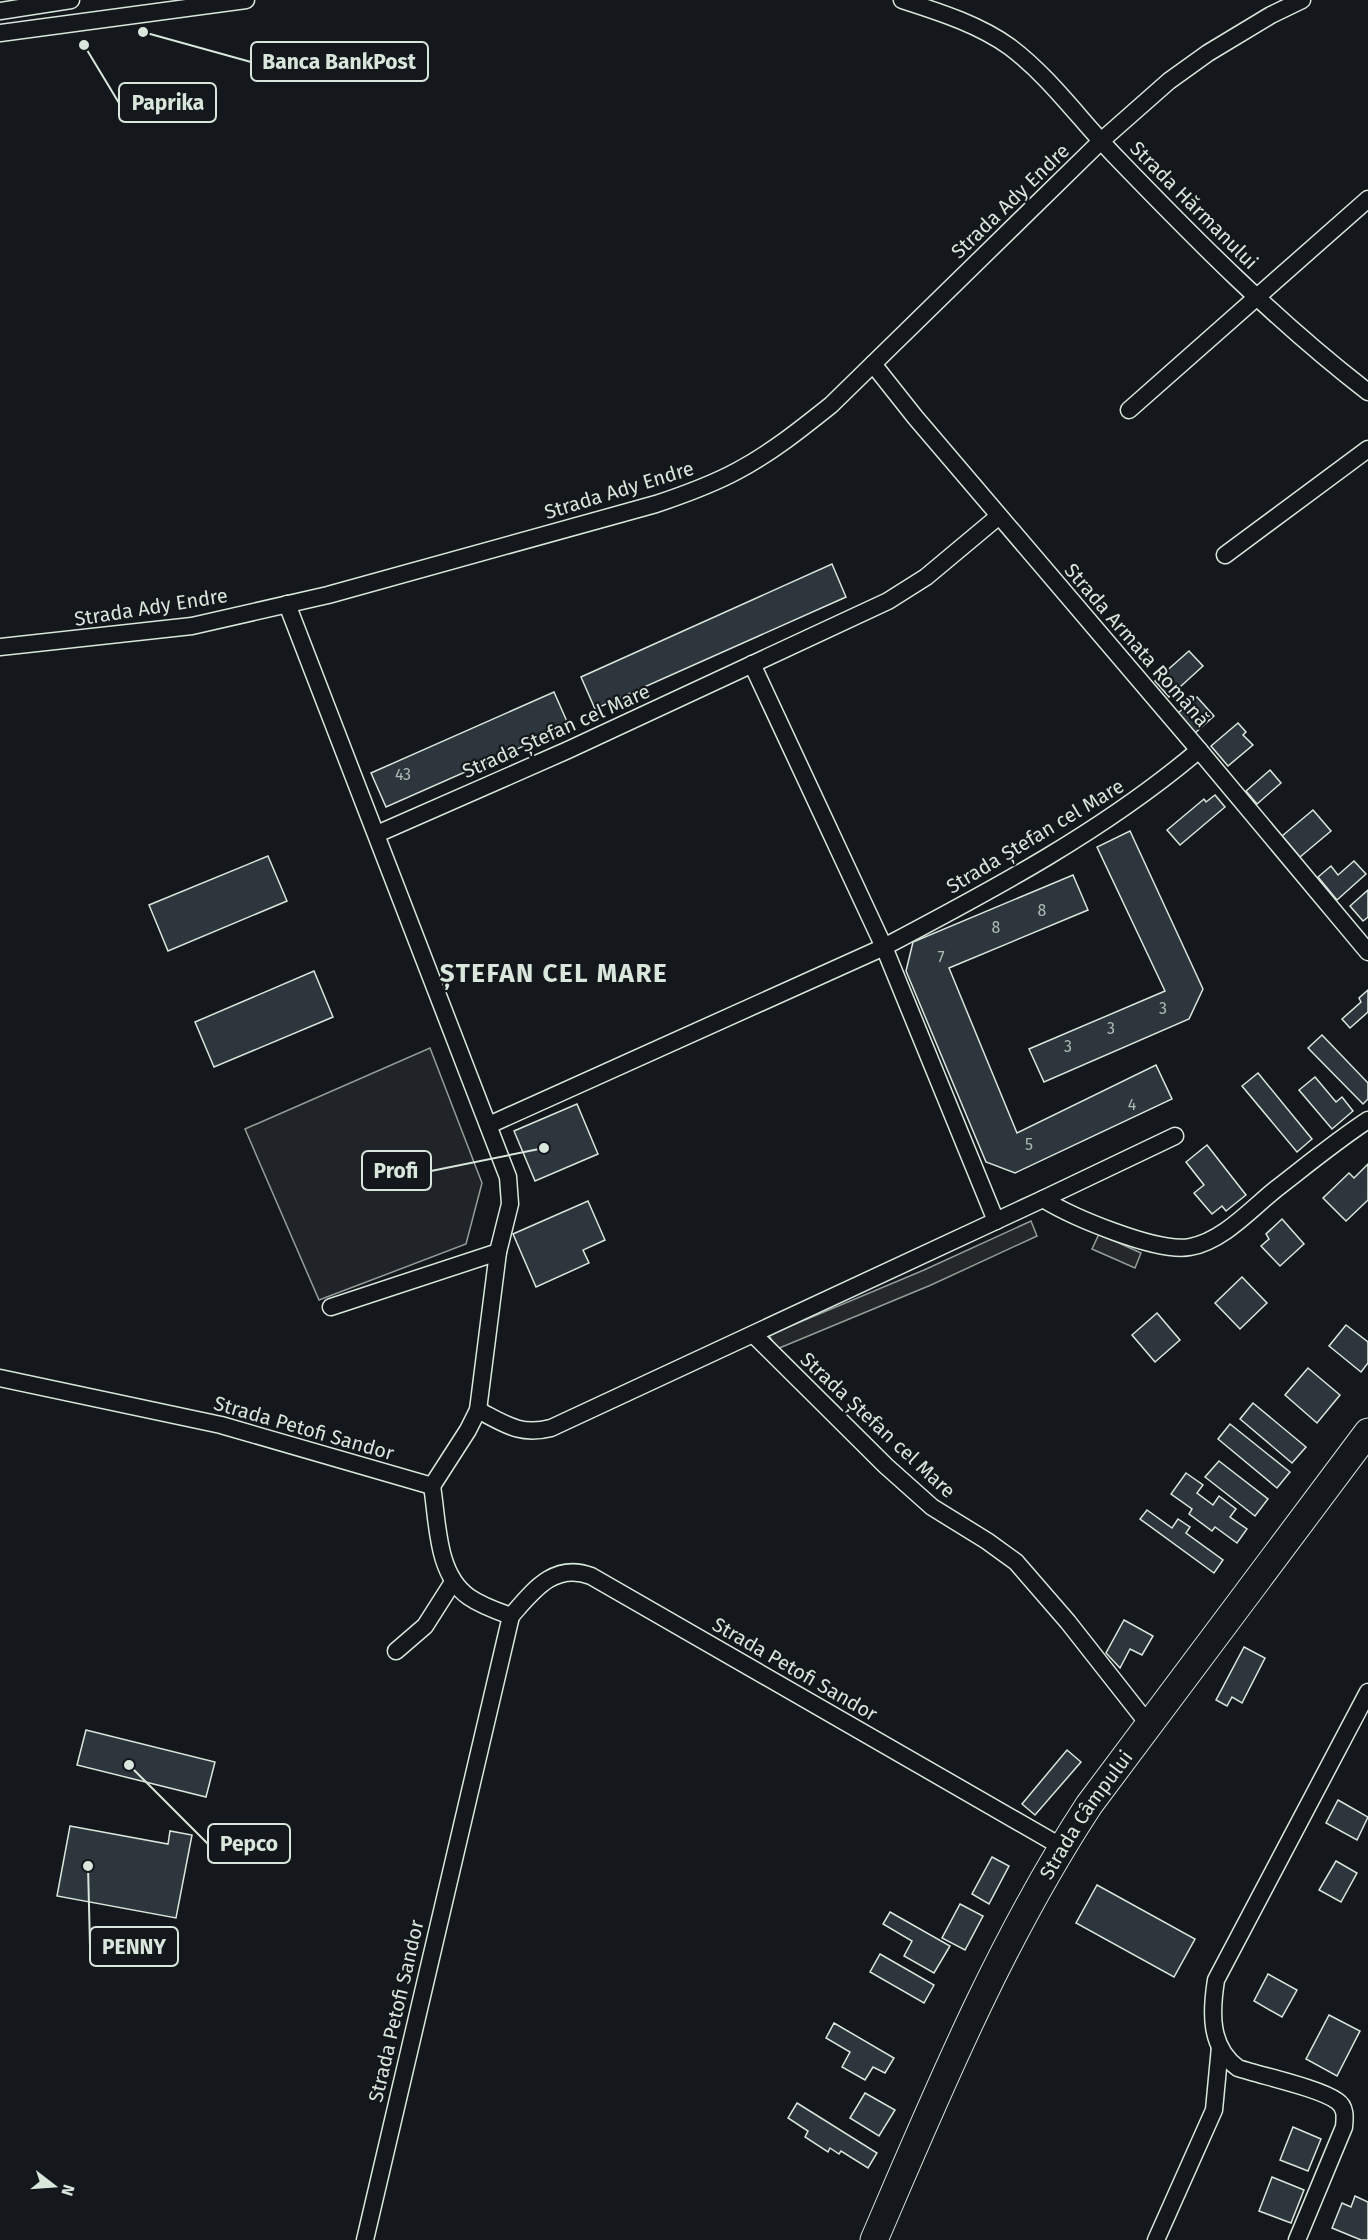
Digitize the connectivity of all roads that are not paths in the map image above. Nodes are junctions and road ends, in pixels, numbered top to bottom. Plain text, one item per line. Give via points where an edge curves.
1 (71, 0) edge
2 (246, 0) edge
3 (902, 0) edge
4 (1302, 0) edge
5 (186, 4) edge
6 (0, 11) edge
7 (0, 33) edge
8 (1101, 141) junction
9 (1368, 199) edge
10 (1257, 298) junction
11 (873, 364) junction
12 (1368, 392) edge
13 (1130, 410) dead end
14 (1368, 449) edge
15 (999, 516) junction
16 (1225, 555) dead end
17 (287, 604) junction
18 (0, 647) edge
19 (752, 664) junction
20 (1199, 750) junction
21 (377, 834) junction
22 (884, 947) junction
23 (1368, 952) edge
24 (1368, 1120) edge
25 (489, 1125) junction
26 (1175, 1136) dead end
27 (1043, 1199) junction
28 (996, 1221) junction
29 (498, 1252) junction
30 (331, 1307) dead end
31 (754, 1335) junction
32 (0, 1378) edge
33 (478, 1410) junction
34 (1368, 1432) edge
35 (432, 1486) junction
36 (453, 1582) junction
37 (511, 1616) junction
38 (396, 1651) dead end
39 (1368, 1692) edge
40 (1149, 1725) junction
41 (1062, 1847) junction
42 (1220, 2047) junction
43 (365, 2240) edge
44 (874, 2240) edge
45 (1156, 2240) edge
46 (1297, 2240) edge

1 - 6 street
2 - 5 street
3 - 8 street, Strada Hărmanului via 970,25 1011,48
4 - 8 street, Strada Ady Endre via 1208,53 1169,81
5 - 7 street
8 - 10 street, Strada Hărmanului
8 - 11 street, Strada Ady Endre
9 - 10 street
10 - 12 street, Strada Hărmanului
10 - 13 street, Strada Hărmanului
11 - 15 street, Strada Armata Română
11 - 17 street, Strada Ady Endre via 831,405 786,440 738,471 698,489 633,511
14 - 16 street
15 - 19 street, Strada Ștefan cel Mare via 926,577 888,601
15 - 20 street, Strada Armata Română
17 - 18 street, Strada Ady Endre via 192,626
17 - 21 street
19 - 21 street, Strada Ștefan cel Mare
19 - 22 street
20 - 22 street, Strada Ștefan cel Mare via 1164,780 1073,841
20 - 23 street, Strada Armata Română
21 - 25 street
22 - 25 street, Strada Ștefan cel Mare
22 - 28 street
24 - 27 street via 1217,1236 1191,1247 1154,1244 1090,1222
25 - 29 street via 508,1177 510,1204
26 - 27 street
27 - 28 street
28 - 31 street
29 - 30 street
29 - 33 street
31 - 33 street via 551,1428 524,1431
31 - 40 street, Strada Ștefan cel Mare via 932,1507 1016,1562
32 - 35 street, Strada Petofi Sandor via 221,1425
33 - 35 street
34 - 40 main road, Strada Câmpului
35 - 36 street via 443,1558
36 - 37 street via 467,1596
36 - 38 street via 425,1626
37 - 41 street, Strada Petofi Sandor via 552,1577 566,1571 591,1576
37 - 43 street, Strada Petofi Sandor
39 - 42 street via 1216,1980 1212,2007
40 - 41 main road, Strada Câmpului
41 - 44 main road, Strada Câmpului via 983,1991
42 - 45 street via 1214,2110
42 - 46 street via 1227,2060 1238,2068 1319,2092 1339,2102 1345,2113 1344,2127

